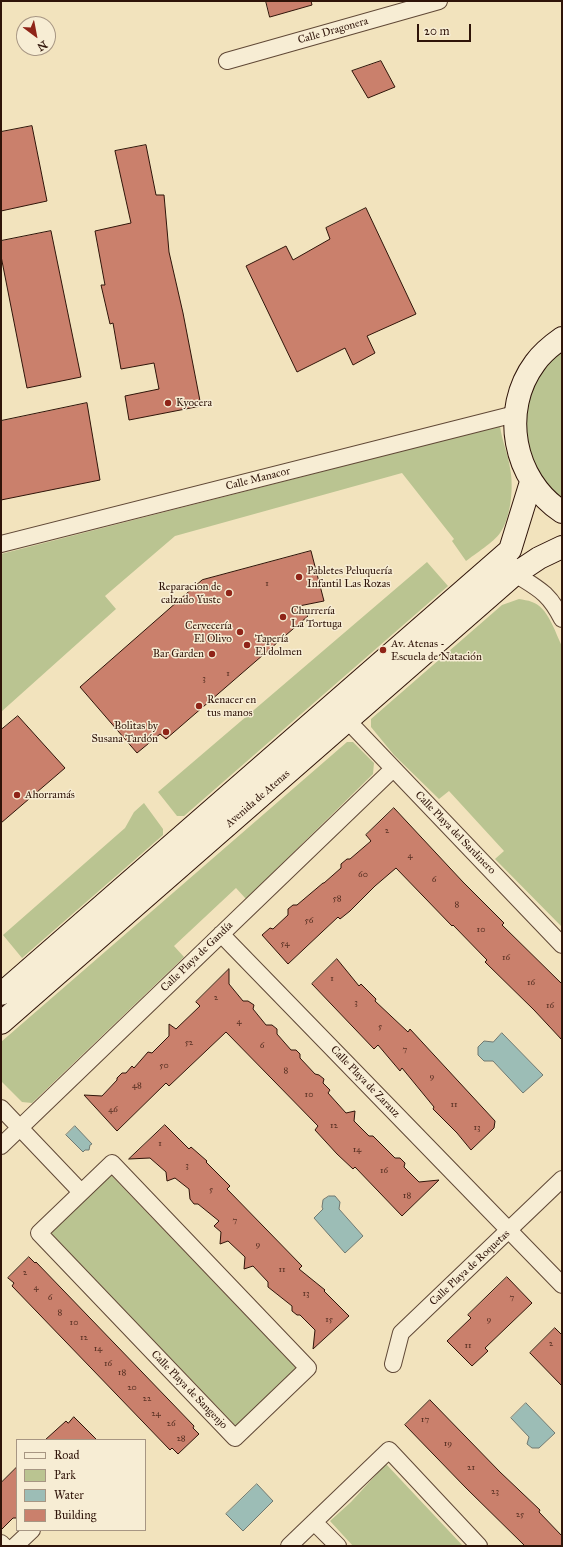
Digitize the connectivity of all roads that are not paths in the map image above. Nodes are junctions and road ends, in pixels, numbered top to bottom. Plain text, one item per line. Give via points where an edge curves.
1 (439, 1) edge
2 (227, 61) dead end
3 (562, 338) edge
4 (515, 414) junction
5 (532, 482) junction
6 (562, 512) edge
7 (1, 544) edge
8 (562, 547) edge
9 (510, 550) junction
10 (515, 574) junction
11 (562, 619) edge
12 (348, 721) junction
13 (393, 769) junction
14 (221, 934) junction
15 (562, 945) edge
16 (1, 994) edge
17 (1, 1023) edge
18 (1, 1108) edge
19 (20, 1128) junction
20 (1, 1146) edge
21 (562, 1180) edge
22 (82, 1192) junction
23 (509, 1231) junction
24 (562, 1285) edge
25 (393, 1364) dead end
26 (314, 1522) junction
27 (31, 1531) edge
28 (1, 1543) edge
29 (4, 1546) edge
30 (15, 1546) edge
31 (289, 1546) edge
32 (338, 1546) edge
33 (479, 1546) edge

1 - 2 street, Calle Dragonera
3 - 4 main road via 535,363 524,382
4 - 5 main road via 516,443 524,470
4 - 7 street, Calle Manacor
5 - 6 main road via 542,496
5 - 9 main road
8 - 10 main road, Avenida de Atenas
9 - 10 street
9 - 16 main road, Avenida de Atenas
10 - 11 street via 544,593 555,604
10 - 12 main road, Avenida de Atenas
12 - 13 street, Calle Playa del Sardinero
12 - 17 main road, Avenida de Atenas
13 - 14 street, Calle Playa de Gandía
13 - 15 street, Calle Playa del Sardinero
14 - 19 street, Calle Playa de Gandía
14 - 23 street, Calle Playa de Zarauz
18 - 19 street
19 - 20 street, Calle Playa de Gandía
19 - 22 street
21 - 23 street, Calle Playa de Roquetas
22 - 22 street, Calle Playa de Sangenjo via 39,1233 235,1438 308,1368 112,1163
23 - 24 street, Calle Playa de Zarauz
23 - 25 street, Calle Playa de Roquetas via 401,1333
26 - 31 street
26 - 32 street
26 - 33 street via 389,1450
27 - 30 street
28 - 29 street

